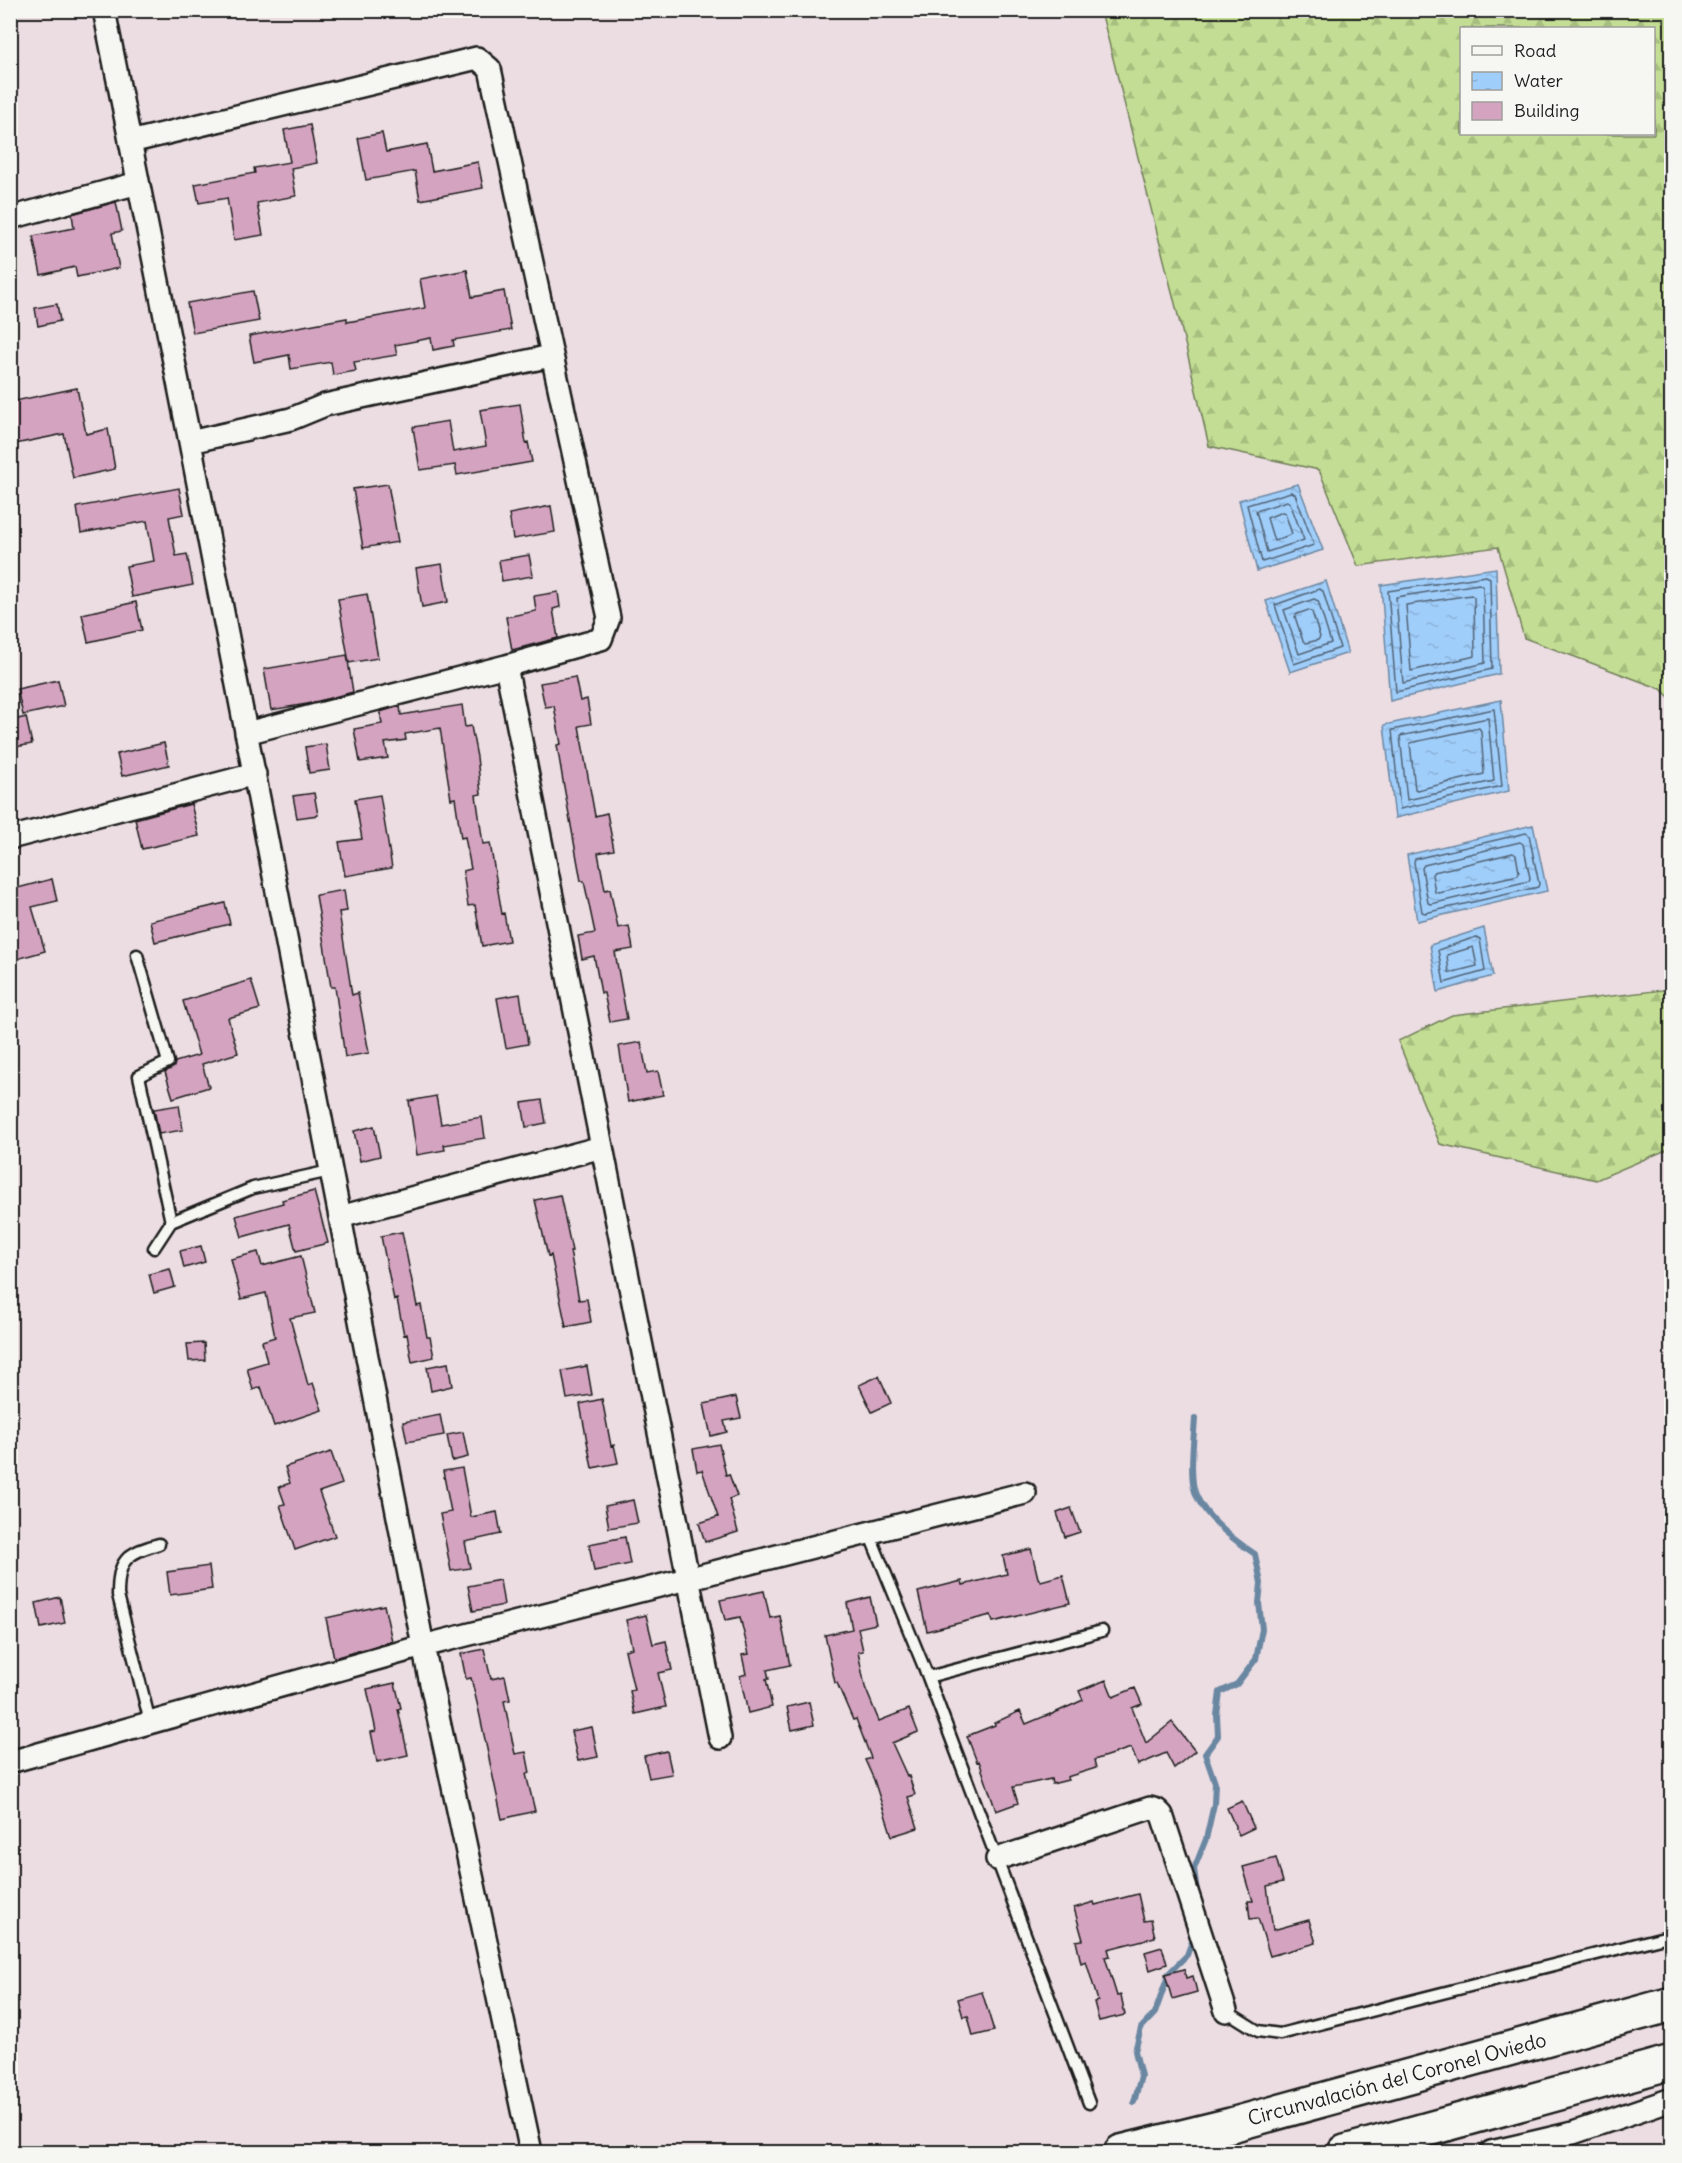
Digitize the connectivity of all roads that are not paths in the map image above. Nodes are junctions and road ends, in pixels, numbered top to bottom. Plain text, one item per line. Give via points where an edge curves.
1 (104, 10) edge
2 (130, 142) junction
3 (138, 183) junction
4 (10, 218) edge
5 (551, 357) junction
6 (190, 442) junction
7 (506, 666) junction
8 (246, 733) junction
9 (255, 774) junction
10 (10, 838) edge
11 (137, 955) dead end
12 (602, 1147) junction
13 (330, 1171) junction
14 (340, 1217) junction
15 (171, 1222) junction
16 (154, 1248) dead end
17 (1025, 1493) dead end
18 (868, 1533) junction
19 (159, 1544) dead end
20 (689, 1579) junction
21 (1102, 1630) dead end
22 (423, 1646) junction
23 (928, 1677) junction
24 (150, 1722) junction
25 (720, 1738) dead end
26 (10, 1761) edge
27 (997, 1859) junction
28 (1671, 1935) edge
29 (1671, 2004) edge
30 (1226, 2011) joint
31 (1671, 2062) edge
32 (1671, 2099) edge
33 (1089, 2103) dead end
34 (531, 2152) edge
35 (1121, 2152) edge
36 (1345, 2152) edge
37 (1491, 2152) edge

1 - 2 street
2 - 3 street
2 - 5 street via 477,58 490,69
3 - 4 street
3 - 6 street
5 - 6 street via 326,405 291,419
5 - 7 street via 609,618 601,639
6 - 8 street
7 - 8 street
7 - 12 street
8 - 9 street
9 - 10 street
9 - 13 street
11 - 15 lane via 168,1062 139,1076
12 - 14 street
12 - 20 street
13 - 14 street
13 - 15 lane via 253,1188
14 - 22 street
15 - 16 lane
17 - 18 street
18 - 20 street
18 - 23 lane
19 - 24 lane via 137,1550 118,1574 118,1595
20 - 22 street
20 - 25 street
21 - 23 lane
22 - 24 street
22 - 34 street
23 - 27 lane
24 - 26 street
27 - 30 street via 1150,1808 1157,1810 1162,1815
27 - 33 lane
28 - 30 lane via 1280,2034 1258,2031
29 - 35 highway, Circunvalación del Coronel Oviedo
31 - 36 highway
32 - 37 street via 1573,2133

